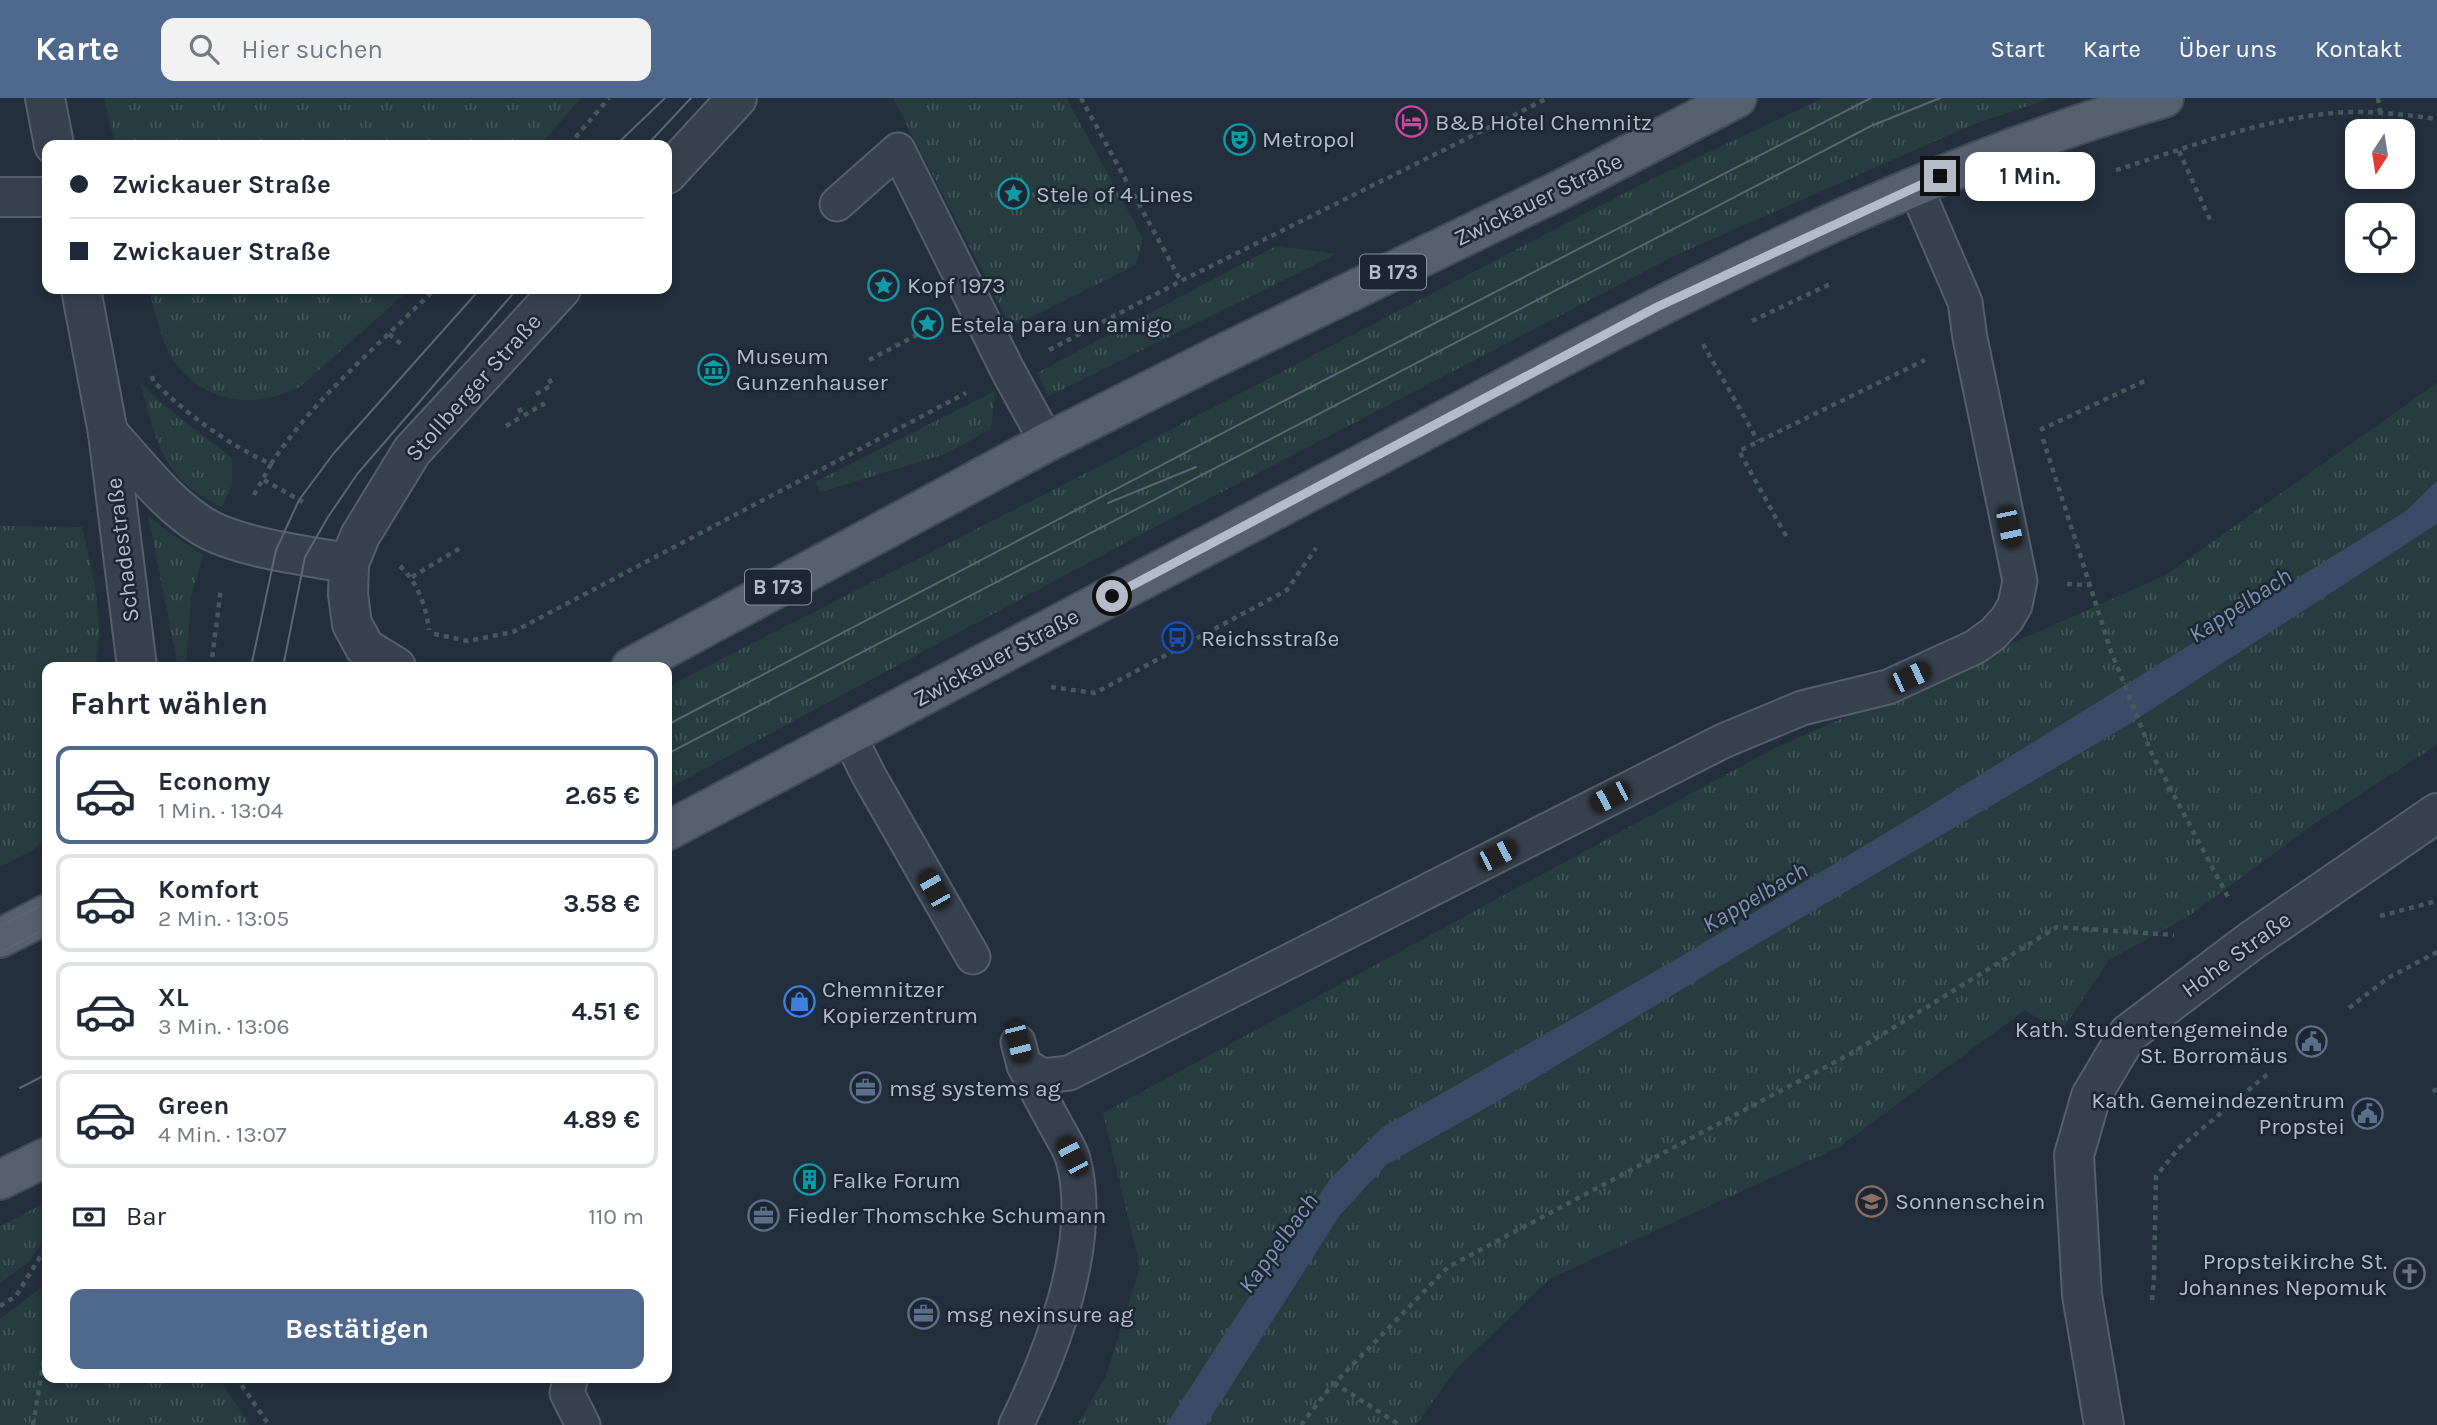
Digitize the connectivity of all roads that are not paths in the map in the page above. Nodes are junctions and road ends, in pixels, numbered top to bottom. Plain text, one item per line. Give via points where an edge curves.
1 (45, 98) edge
2 (737, 98) edge
3 (1737, 98) edge
4 (2164, 98) edge
5 (53, 140) edge
6 (672, 169) edge
7 (1916, 186) junction
8 (0, 197) edge
9 (42, 198) edge
10 (837, 204) dead end
11 (82, 294) edge
12 (556, 294) edge
13 (108, 433) junction
14 (1047, 442) junction
15 (349, 563) junction
16 (136, 662) edge
17 (388, 662) edge
18 (640, 662) edge
19 (848, 734) junction
20 (2437, 813) edge
21 (672, 828) edge
22 (42, 917) edge
23 (0, 938) edge
24 (972, 957) dead end
25 (42, 1159) edge
26 (0, 1180) edge
27 (570, 1383) edge
28 (583, 1425) edge
29 (1016, 1425) edge
30 (2104, 1425) edge

1 - 5 street
2 - 6 street
3 - 14 main road, Zwickauer Straße / B 173
4 - 7 main road, Zwickauer Straße via 2085,121
7 - 19 main road, Zwickauer Straße via 1657,307
7 - 29 lane via 1965,302 2020,581 2007,619 1975,647 1888,687 1802,708 1723,741 1069,1073 1043,1076 1021,1053 1072,1156 1080,1193 1075,1252 1059,1318
8 - 9 street
10 - 14 lane via 898,150
11 - 13 street, Schadestraße
12 - 15 street, Stollberger Straße via 412,451 368,521
13 - 15 street, Schadestraße via 171,502 205,527 295,554
13 - 16 street, Schadestraße
14 - 18 main road, Zwickauer Straße / B 173
15 - 17 street via 352,624 365,648
19 - 21 main road, Zwickauer Straße
19 - 24 lane
20 - 30 street, Hohe Straße via 2251,941 2128,1034 2091,1096 2074,1155 2082,1295
22 - 23 main road
25 - 26 main road
27 - 28 lane via 567,1393

